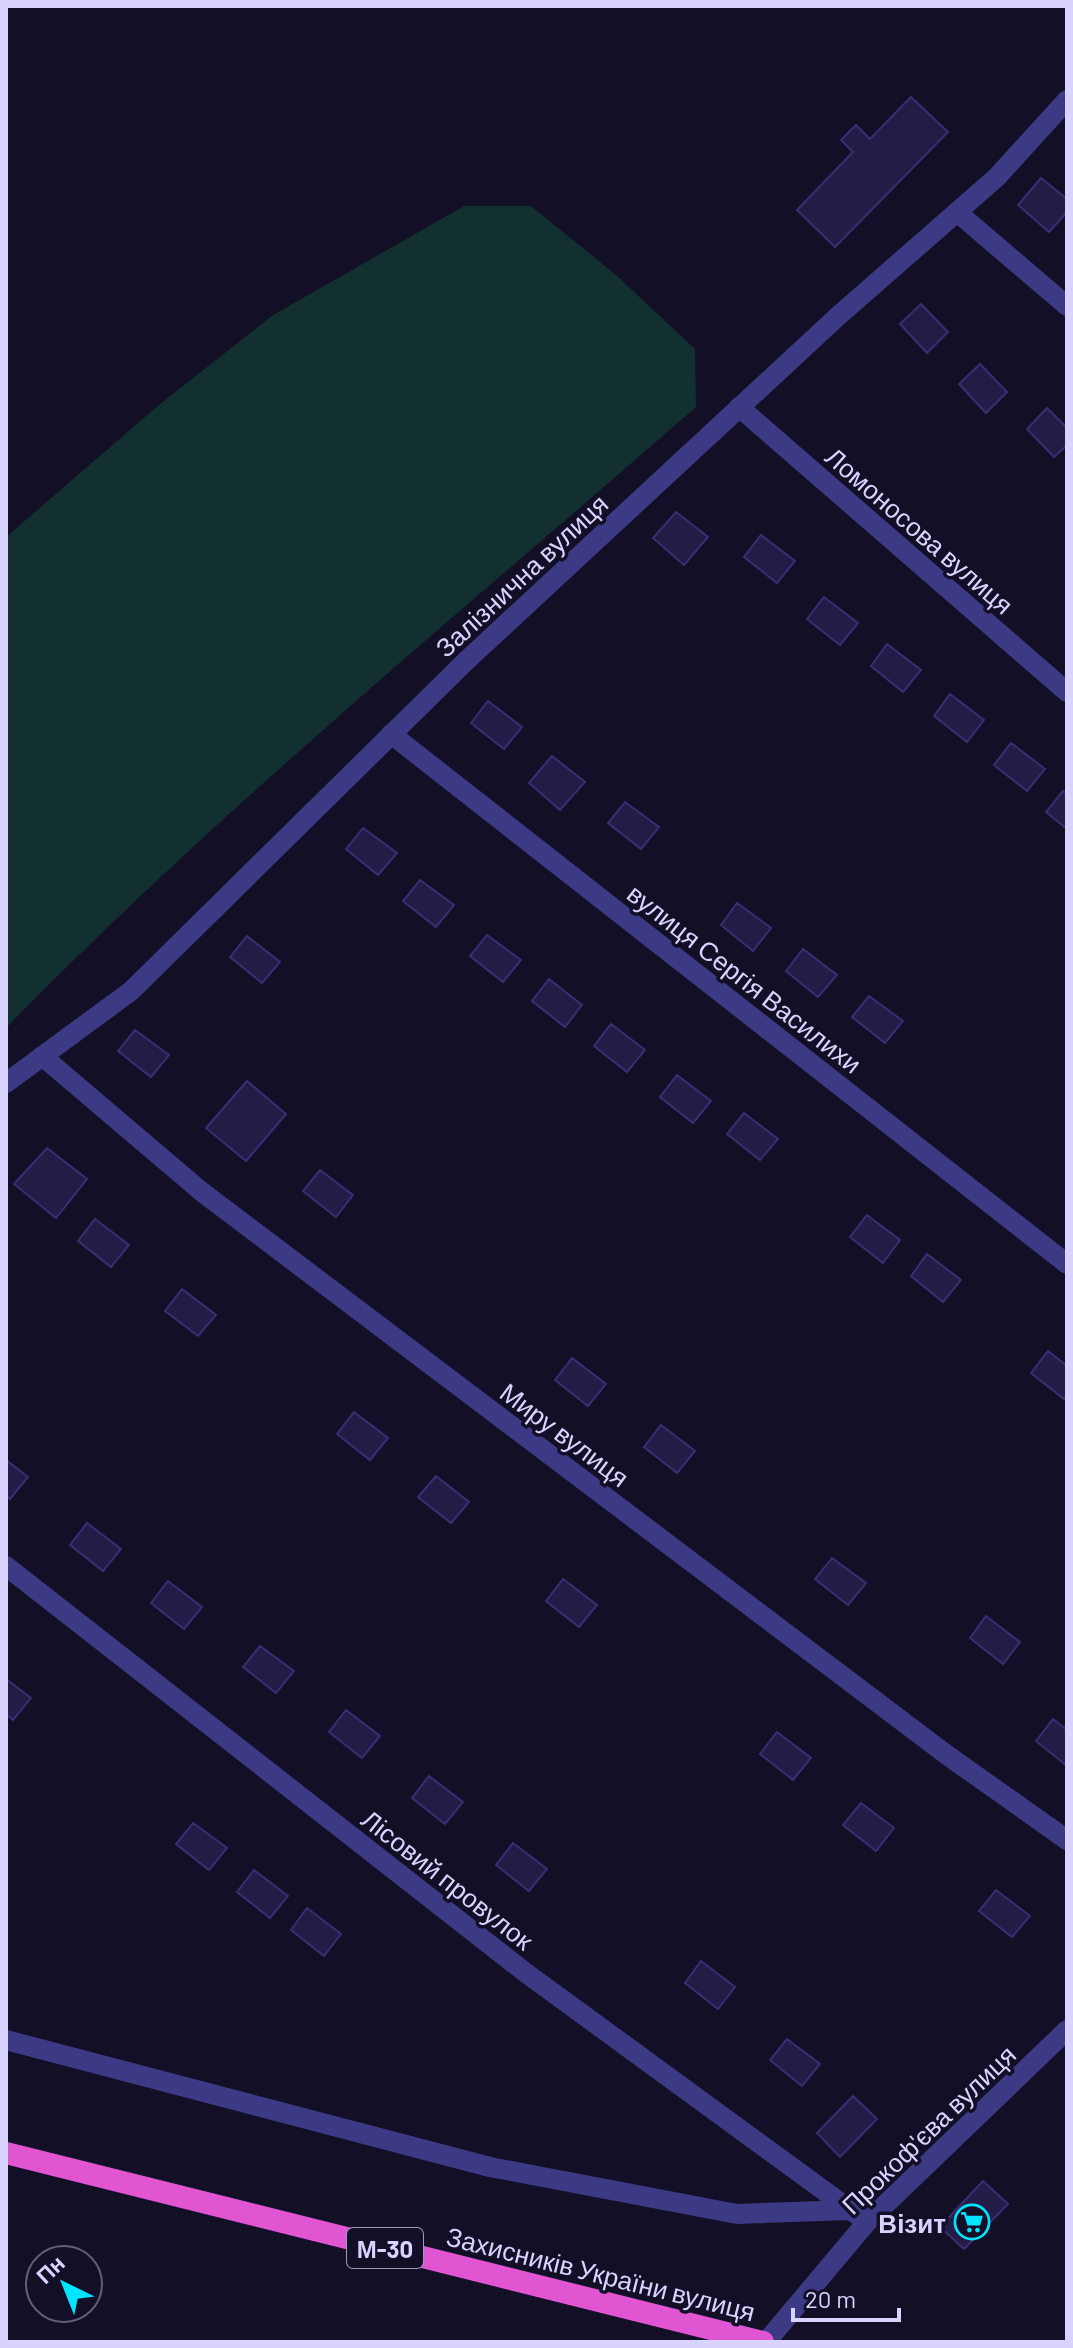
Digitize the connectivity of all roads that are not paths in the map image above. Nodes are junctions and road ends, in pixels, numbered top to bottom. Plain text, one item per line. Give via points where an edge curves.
1 (1067, 100) edge
2 (957, 212) junction
3 (1067, 306) edge
4 (739, 407) junction
5 (1067, 692) edge
6 (391, 734) junction
7 (42, 1056) junction
8 (6, 1083) edge
9 (1067, 1264) edge
10 (6, 1566) edge
11 (1067, 1840) edge
12 (1067, 2030) edge
13 (6, 2040) edge
14 (6, 2153) edge
15 (850, 2210) junction
16 (867, 2222) junction
17 (765, 2342) edge

1 - 2 street, Залізнична вулиця via 997,177
2 - 3 street
2 - 4 street, Залізнична вулиця
4 - 5 street, Ломоносова вулиця
4 - 6 street, Залізнична вулиця
6 - 7 street, Залізнична вулиця via 131,991
6 - 9 street, вулиця Сергія Василихи
7 - 8 street, Залізнична вулиця
7 - 11 street, Миру вулиця via 202,1192
10 - 15 street, Лісовий провулок via 526,1973
12 - 16 street, Прокоф'єва вулиця
13 - 15 street via 490,2167 737,2214
14 - 17 highway, Захисників України вулиця / М-30
15 - 16 street, Лісовий провулок
16 - 17 street, Прокоф'єва вулиця

